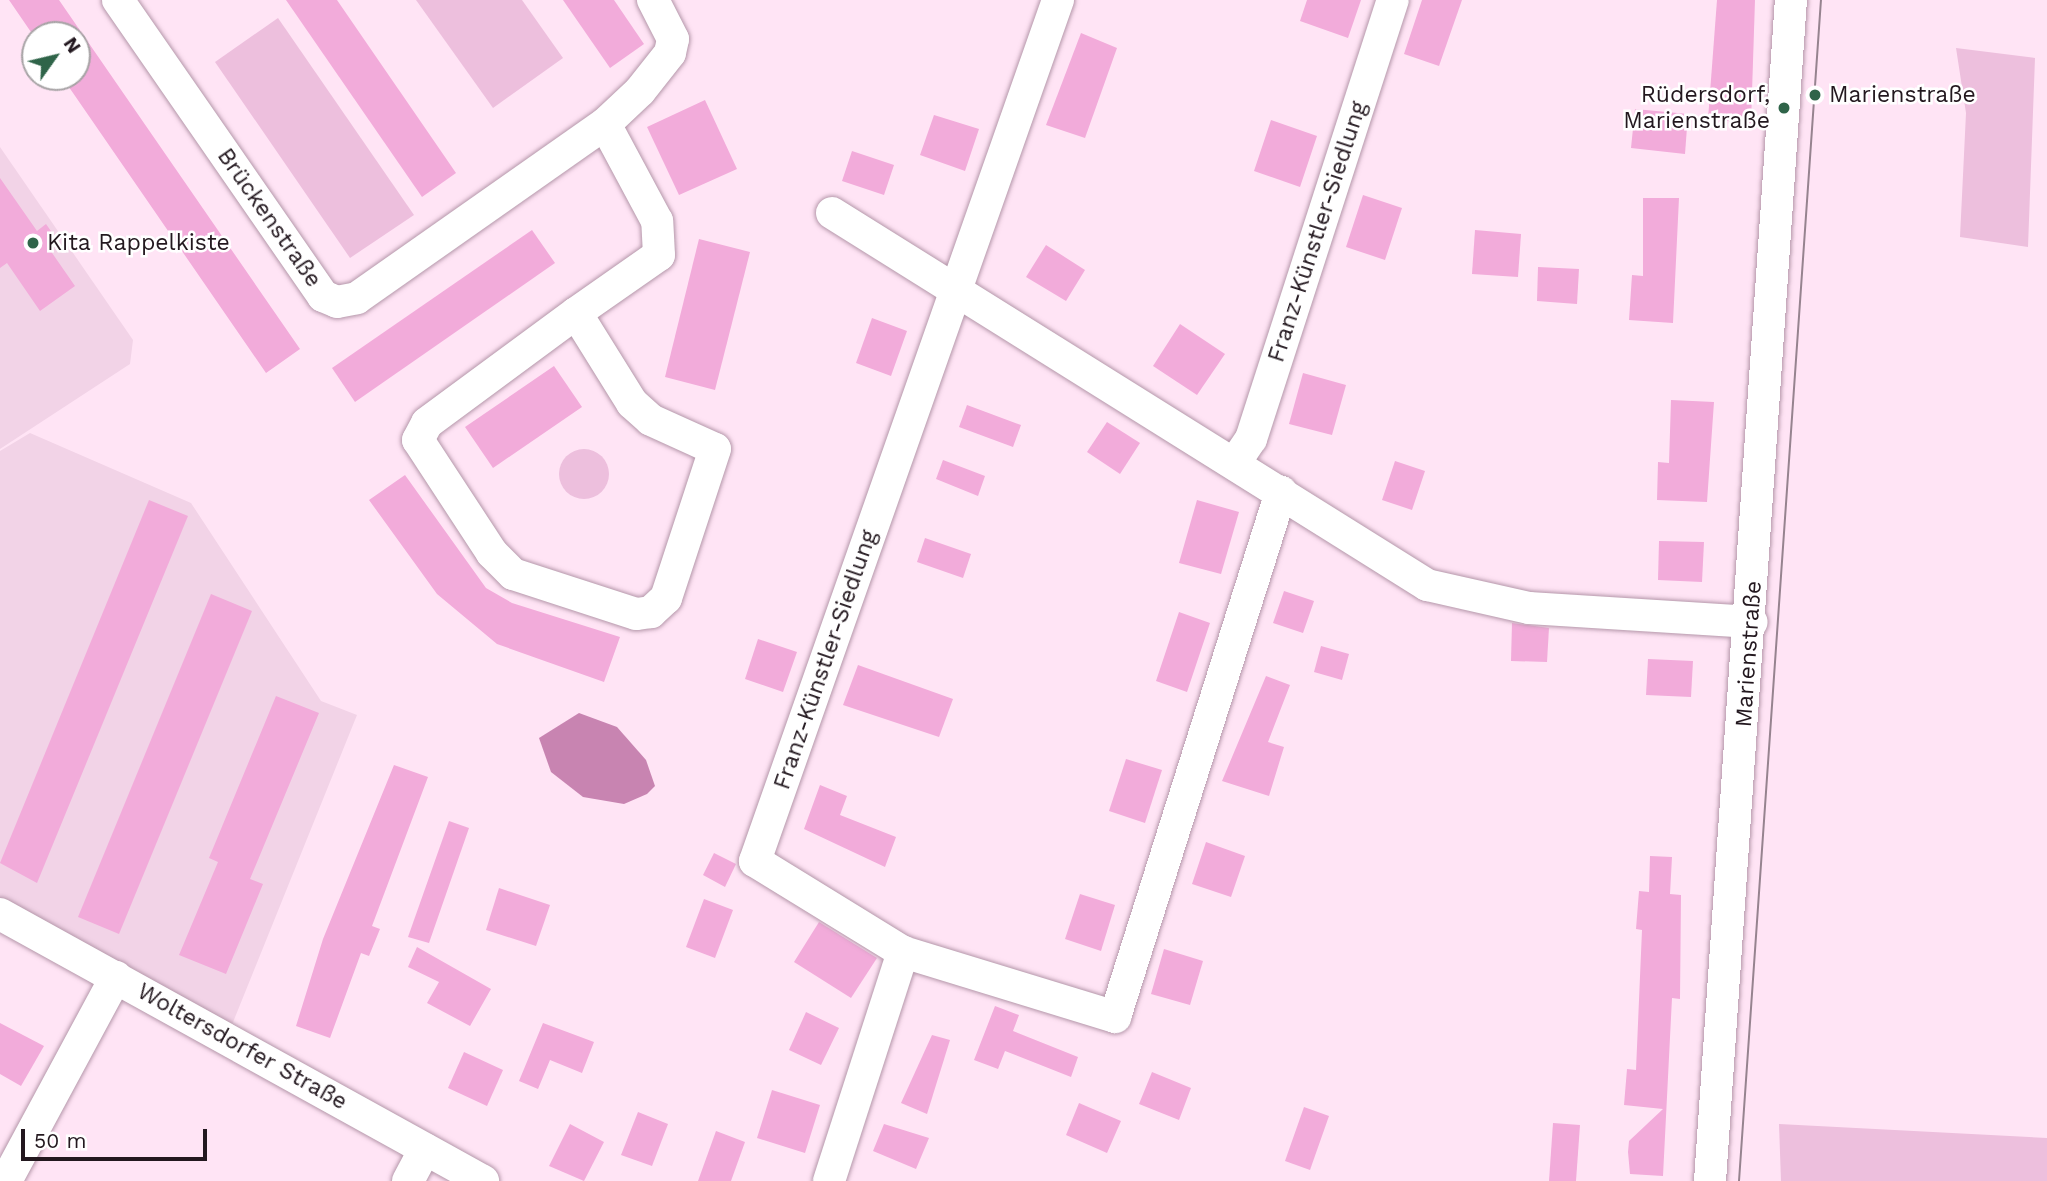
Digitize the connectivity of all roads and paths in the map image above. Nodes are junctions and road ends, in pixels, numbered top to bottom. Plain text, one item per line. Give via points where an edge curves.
1 (118, 0) edge
2 (653, 0) edge
3 (1058, 0) edge
4 (1392, 0) edge
5 (1791, 0) edge
6 (605, 124) junction
7 (832, 213) dead end
8 (955, 294) junction
9 (576, 313) junction
10 (1237, 461) junction
11 (1281, 492) junction
12 (1752, 622) junction
13 (0, 914) edge
14 (903, 952) junction
15 (116, 977) junction
16 (425, 1149) junction
17 (6, 1181) edge
18 (408, 1181) edge
19 (483, 1181) edge
20 (829, 1181) edge
21 (1710, 1181) edge

1 - 6 street, Brückenstraße via 323,296 337,302 357,298
2 - 6 street, Brückenstraße via 673,39 670,54
3 - 8 street, Franz-Künstler-Siedlung
4 - 10 street, Franz-Künstler-Siedlung via 1251,439
5 - 12 street, Marienstraße
6 - 9 street via 657,221 659,255
7 - 8 street
8 - 10 street
8 - 14 street, Franz-Künstler-Siedlung via 755,861
9 - 9 street via 632,403 651,420 715,449 666,598 651,612 636,614 513,575 492,553 418,440 427,423
10 - 11 street
11 - 12 street via 1427,585 1529,608
11 - 14 street, Franz-Künstler-Siedlung via 1115,1017
12 - 21 street, Marienstraße
13 - 15 street, Woltersdorfer Straße
14 - 20 street
15 - 16 street, Woltersdorfer Straße
15 - 17 street
16 - 18 street
16 - 19 street, Woltersdorfer Straße

